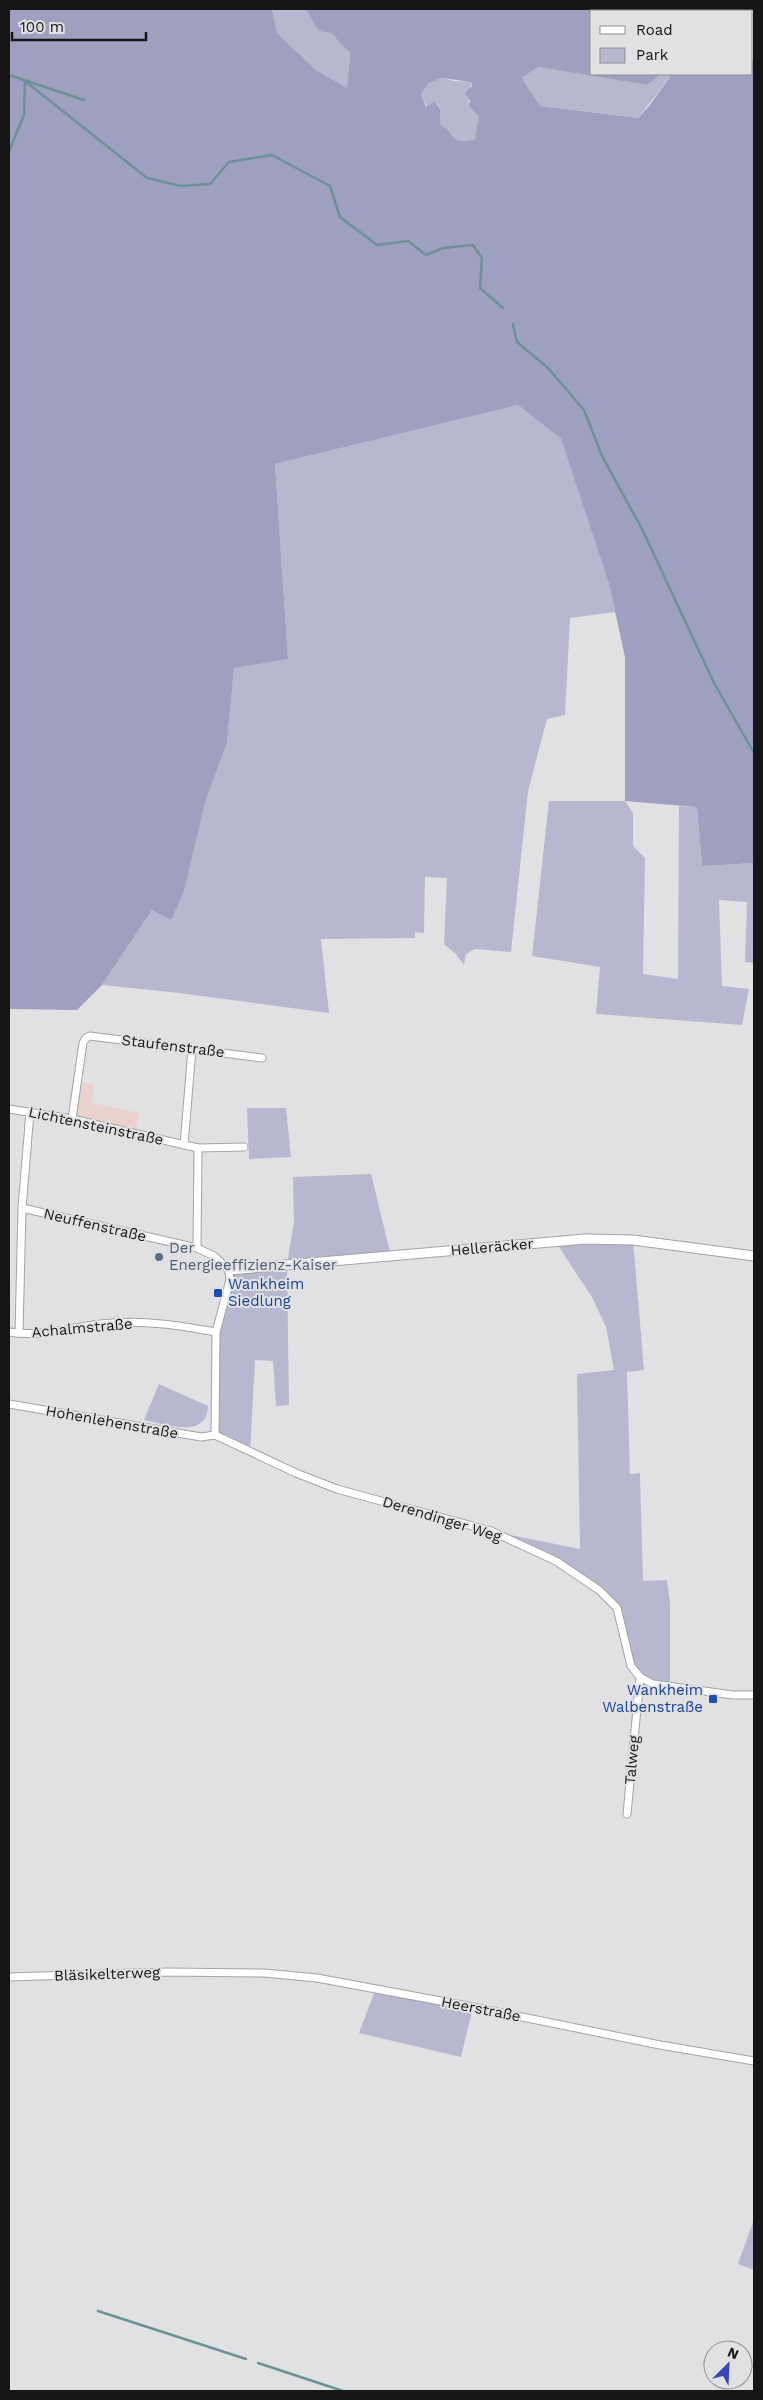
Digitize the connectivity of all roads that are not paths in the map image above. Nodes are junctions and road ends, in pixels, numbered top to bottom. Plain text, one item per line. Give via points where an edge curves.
1 (192, 1049) junction
2 (262, 1058) dead end
3 (9, 1109) edge
4 (30, 1112) junction
5 (72, 1119) junction
6 (184, 1145) junction
7 (198, 1148) junction
8 (244, 1148) dead end
9 (22, 1208) junction
10 (197, 1248) junction
11 (754, 1256) edge
12 (229, 1270) junction
13 (9, 1332) edge
14 (216, 1332) junction
15 (19, 1333) junction
16 (9, 1404) edge
17 (215, 1436) junction
18 (640, 1677) junction
19 (754, 1695) edge
20 (627, 1814) dead end
21 (206, 1972) joint
22 (9, 1977) edge
23 (754, 2061) edge

1 - 2 street, Staufenstraße
1 - 5 street, Staufenstraße via 86,1038
1 - 6 street
3 - 4 street, Lichtensteinstraße
4 - 5 street, Lichtensteinstraße
4 - 9 street
5 - 6 street, Lichtensteinstraße
6 - 7 street, Lichtensteinstraße
7 - 8 street, Lichtensteinstraße
7 - 10 street
9 - 10 street, Neuffenstraße
9 - 15 street
10 - 12 street, Neuffenstraße via 214,1256
11 - 12 street, Helleräcker via 633,1240 585,1239
12 - 14 street via 230,1280
13 - 15 street, Achalmstraße
14 - 15 street, Achalmstraße via 123,1322 44,1334
14 - 17 street
16 - 17 street, Hohenlehenstraße via 201,1437
17 - 18 street, Derendinger Weg via 337,1489 491,1531 556,1562 599,1590 617,1608 631,1666
18 - 19 street via 653,1684
18 - 20 street, Talweg
21 - 22 street, Bläsikelterweg
21 - 23 street, Heerstraße via 325,1979

